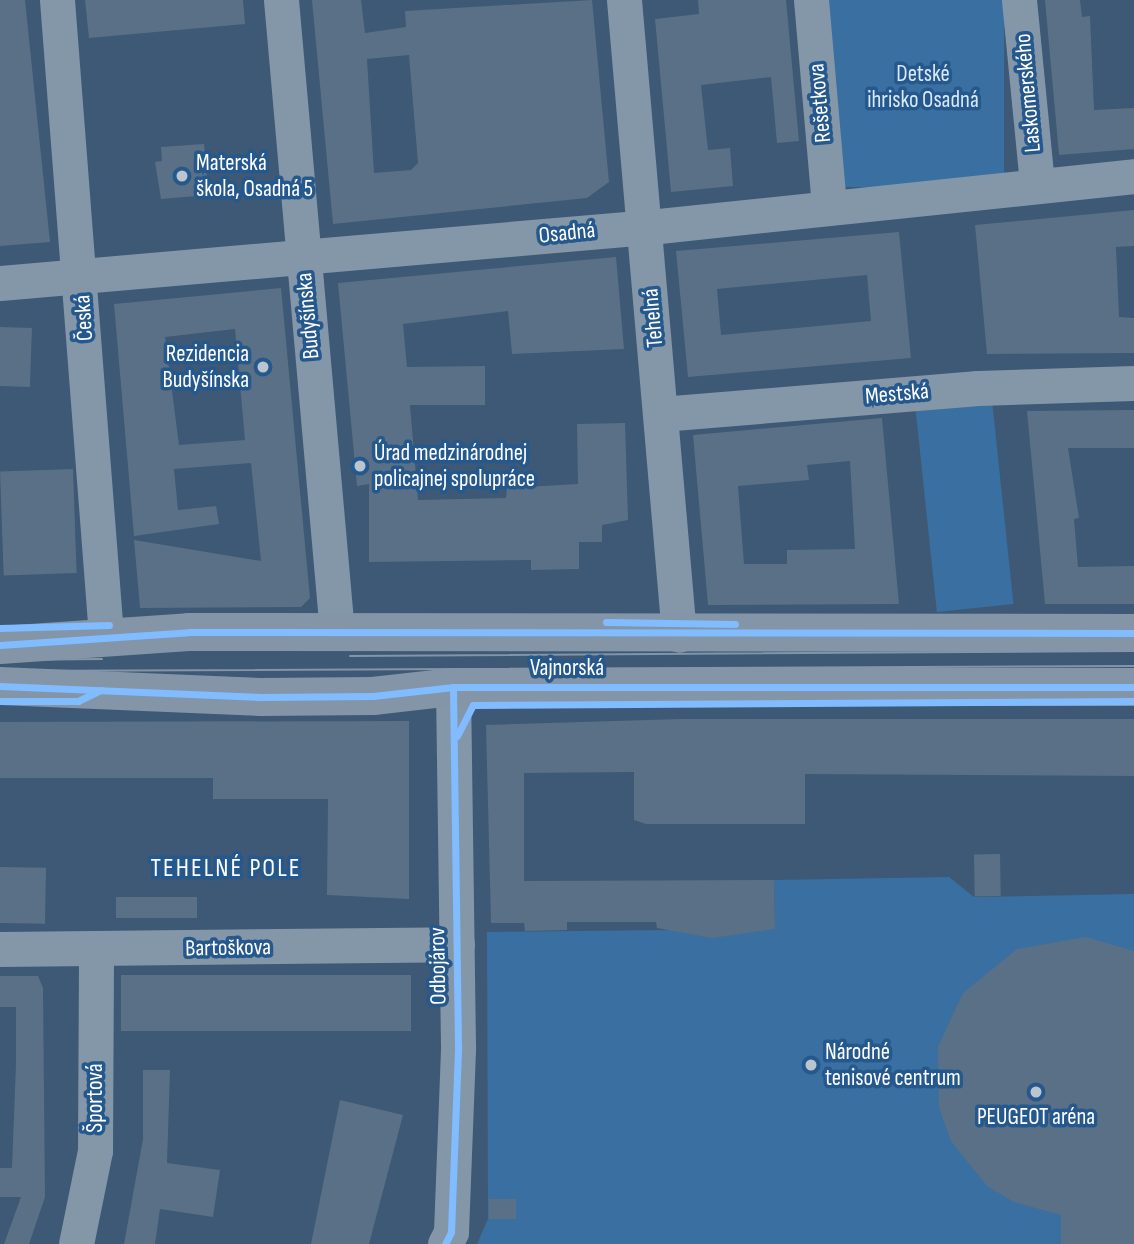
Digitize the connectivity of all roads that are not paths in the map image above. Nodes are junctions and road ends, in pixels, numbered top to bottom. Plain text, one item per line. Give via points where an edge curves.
1 (57, 0) edge
2 (281, 0) edge
3 (624, 0) edge
4 (811, 0) edge
5 (1019, 0) edge
6 (1134, 176) edge
7 (1037, 185) junction
8 (829, 206) junction
9 (645, 226) junction
10 (303, 258) junction
11 (81, 277) junction
12 (0, 283) edge
13 (1134, 383) edge
14 (661, 414) junction
15 (492, 631) junction
16 (355, 632) junction
17 (1134, 633) edge
18 (106, 635) junction
19 (679, 635) junction
20 (0, 645) edge
21 (0, 686) edge
22 (453, 687) junction
23 (1134, 687) edge
24 (457, 944) junction
25 (0, 949) edge
26 (96, 949) junction
27 (76, 1244) edge
28 (445, 1244) edge

1 - 11 street, Česká
2 - 10 street, Budyšínska
3 - 9 street, Tehelná
4 - 8 street, Rešetkova
5 - 7 street, Laskomerského
6 - 7 street, Osadná
7 - 8 street, Osadná
8 - 9 street, Osadná
9 - 10 street, Osadná
9 - 14 street, Tehelná
10 - 11 street, Osadná
10 - 16 street, Budyšínska
11 - 12 street, Osadná
11 - 18 street, Česká
13 - 14 street, Mestská via 1002,386
14 - 19 street, Tehelná
15 - 16 main road, Vajnorská
15 - 19 main road, Vajnorská
15 - 22 main road via 468,655
16 - 18 main road, Vajnorská
16 - 22 main road, Vajnorská via 413,641
17 - 19 main road, Vajnorská
18 - 20 main road, Vajnorská
21 - 22 main road, Vajnorská via 260,697 373,696
22 - 23 main road, Vajnorská
22 - 24 street, Odbojárov
24 - 26 street, Bartoškova
24 - 28 street, Odbojárov via 451,1232
25 - 26 street, Bartoškova
26 - 27 street, Športová via 95,1151

